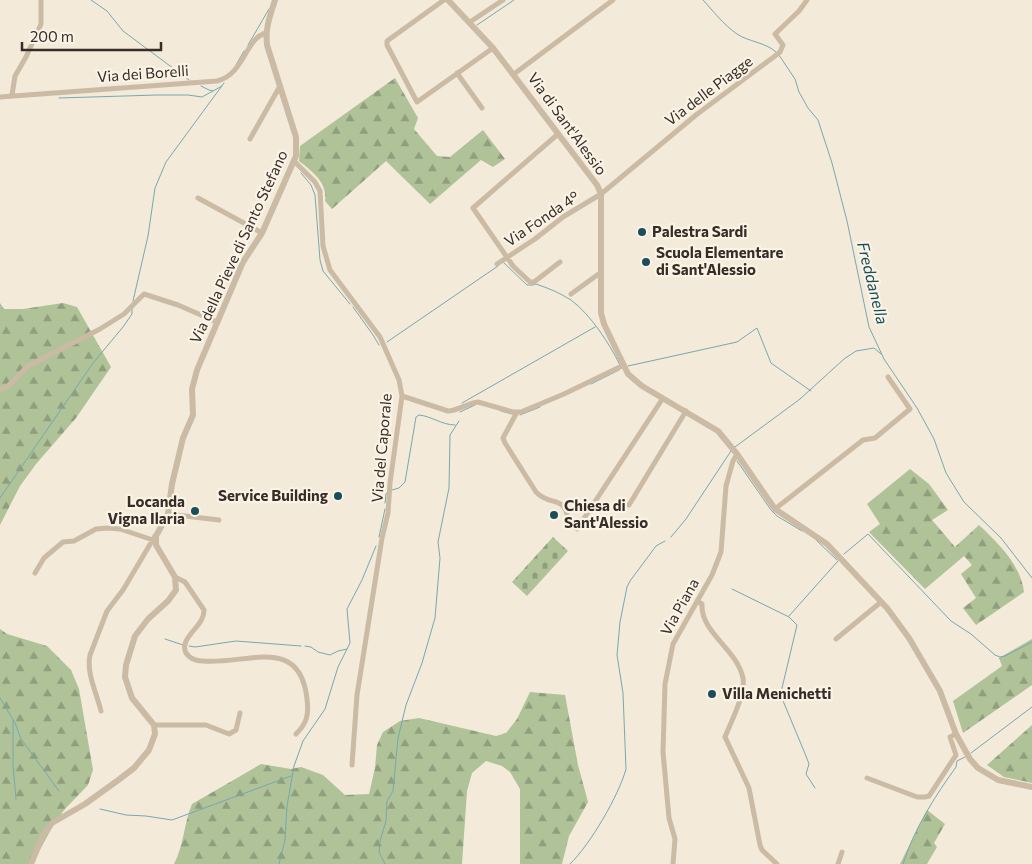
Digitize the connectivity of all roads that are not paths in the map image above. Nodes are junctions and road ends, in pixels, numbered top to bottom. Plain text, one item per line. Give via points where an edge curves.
1 (41, 0) edge
2 (275, 0) edge
3 (445, 0) edge
4 (503, 0) edge
5 (613, 0) edge
6 (806, 0) edge
7 (470, 22) junction
8 (266, 33) junction
9 (493, 48) junction
10 (457, 73) junction
11 (514, 74) junction
12 (280, 86) junction
13 (12, 95) junction
14 (0, 97) edge
15 (482, 108) dead end
16 (558, 134) junction
17 (250, 139) dead end
18 (295, 162) junction
19 (601, 194) junction
20 (198, 198) dead end
21 (262, 233) junction
22 (508, 257) junction
23 (560, 262) dead end
24 (497, 264) dead end
25 (600, 273) junction
26 (571, 294) dead end
27 (218, 322) junction
28 (623, 367) junction
29 (888, 377) dead end
30 (0, 389) edge
31 (402, 396) junction
32 (663, 398) junction
33 (686, 411) junction
34 (517, 412) junction
35 (737, 454) junction
36 (629, 505) dead end
37 (776, 509) junction
38 (168, 514) junction
39 (219, 520) dead end
40 (154, 538) junction
41 (35, 573) dead end
42 (175, 577) junction
43 (697, 601) junction
44 (881, 602) junction
45 (836, 639) dead end
46 (101, 711) dead end
47 (240, 713) dead end
48 (154, 725) junction
49 (296, 734) dead end
50 (956, 734) junction
51 (352, 766) dead end
52 (866, 778) dead end
53 (1032, 787) edge
54 (842, 852) dead end
55 (32, 864) edge
56 (673, 864) edge
57 (776, 864) edge
58 (838, 864) edge

1 - 13 street via 41,24 15,76
2 - 8 street, Via della Pieve di Santo Stefano
3 - 7 street, Via di Sant'Alessio
3 - 10 street via 392,37 387,44 417,102
4 - 7 street
5 - 11 street
6 - 19 street, Via delle Piagge via 775,34 783,45 780,52 696,115
7 - 9 street, Via di Sant'Alessio
8 - 12 street, Via della Pieve di Santo Stefano
8 - 13 street, Via dei Borelli via 259,35 235,71 224,80
9 - 10 street
9 - 11 street, Via di Sant'Alessio
10 - 15 street
11 - 16 street, Via di Sant'Alessio
12 - 17 street
12 - 18 street, Via della Pieve di Santo Stefano via 296,137
13 - 14 street, Via dei Borelli
16 - 19 street, Via di Sant'Alessio
16 - 22 street via 473,208
18 - 21 street, Via della Pieve di Santo Stefano
18 - 31 street, Via del Caporale via 320,191 324,255 330,270 380,337 399,380
19 - 22 street, Via Fonda 4°
19 - 25 street, Via di Sant'Alessio
20 - 21 street
21 - 27 street, Via della Pieve di Santo Stefano via 243,262
22 - 23 street via 530,282
22 - 24 street, Via Fonda 4°
25 - 26 street
25 - 28 street, Via di Sant'Alessio via 602,318
27 - 30 street via 178,304 144,294 124,314 28,366
27 - 38 street, Via della Pieve di Santo Stefano via 195,376 193,415 183,438
28 - 32 street, Via di Sant'Alessio via 642,386
28 - 34 street
29 - 37 street via 910,409 875,438 863,440
31 - 34 street via 448,411 478,402
31 - 51 street, Via del Caporale via 388,513 358,695
32 - 33 street, Via di Sant'Alessio
32 - 34 street via 577,529 570,524 565,508 536,492 505,444 504,432
33 - 35 street, Via di Sant'Alessio via 718,431
33 - 36 street
35 - 37 street, Via di Sant'Alessio
35 - 43 street, Via Piana via 726,486 721,552
37 - 44 street, Via di Sant'Alessio via 826,544
38 - 39 street
38 - 40 street, Via della Pieve di Santo Stefano
40 - 41 street via 120,529 96,529 74,541 63,542 44,558
40 - 42 street
40 - 46 street via 107,611 90,655 88,662
42 - 48 street via 176,590 136,636 126,665 126,682 132,698
42 - 49 street via 185,582 205,615 187,639 186,653 191,658 217,662 277,657 289,662 297,671 306,693 308,714
43 - 56 street, Via Piana via 673,644 664,684 663,752 674,839
43 - 57 street via 702,604 703,618 731,653 743,678 743,687 725,738 749,788 762,850
44 - 45 street
44 - 50 street, Via di Sant'Alessio via 909,638 940,691
47 - 48 street via 236,730 229,734 206,725
48 - 55 street via 155,734 149,750 134,768 52,824 43,834
50 - 52 street via 950,737 956,755 929,796 917,797
50 - 53 street, Via di Sant'Alessio via 970,759 986,774 1010,784
54 - 58 street

